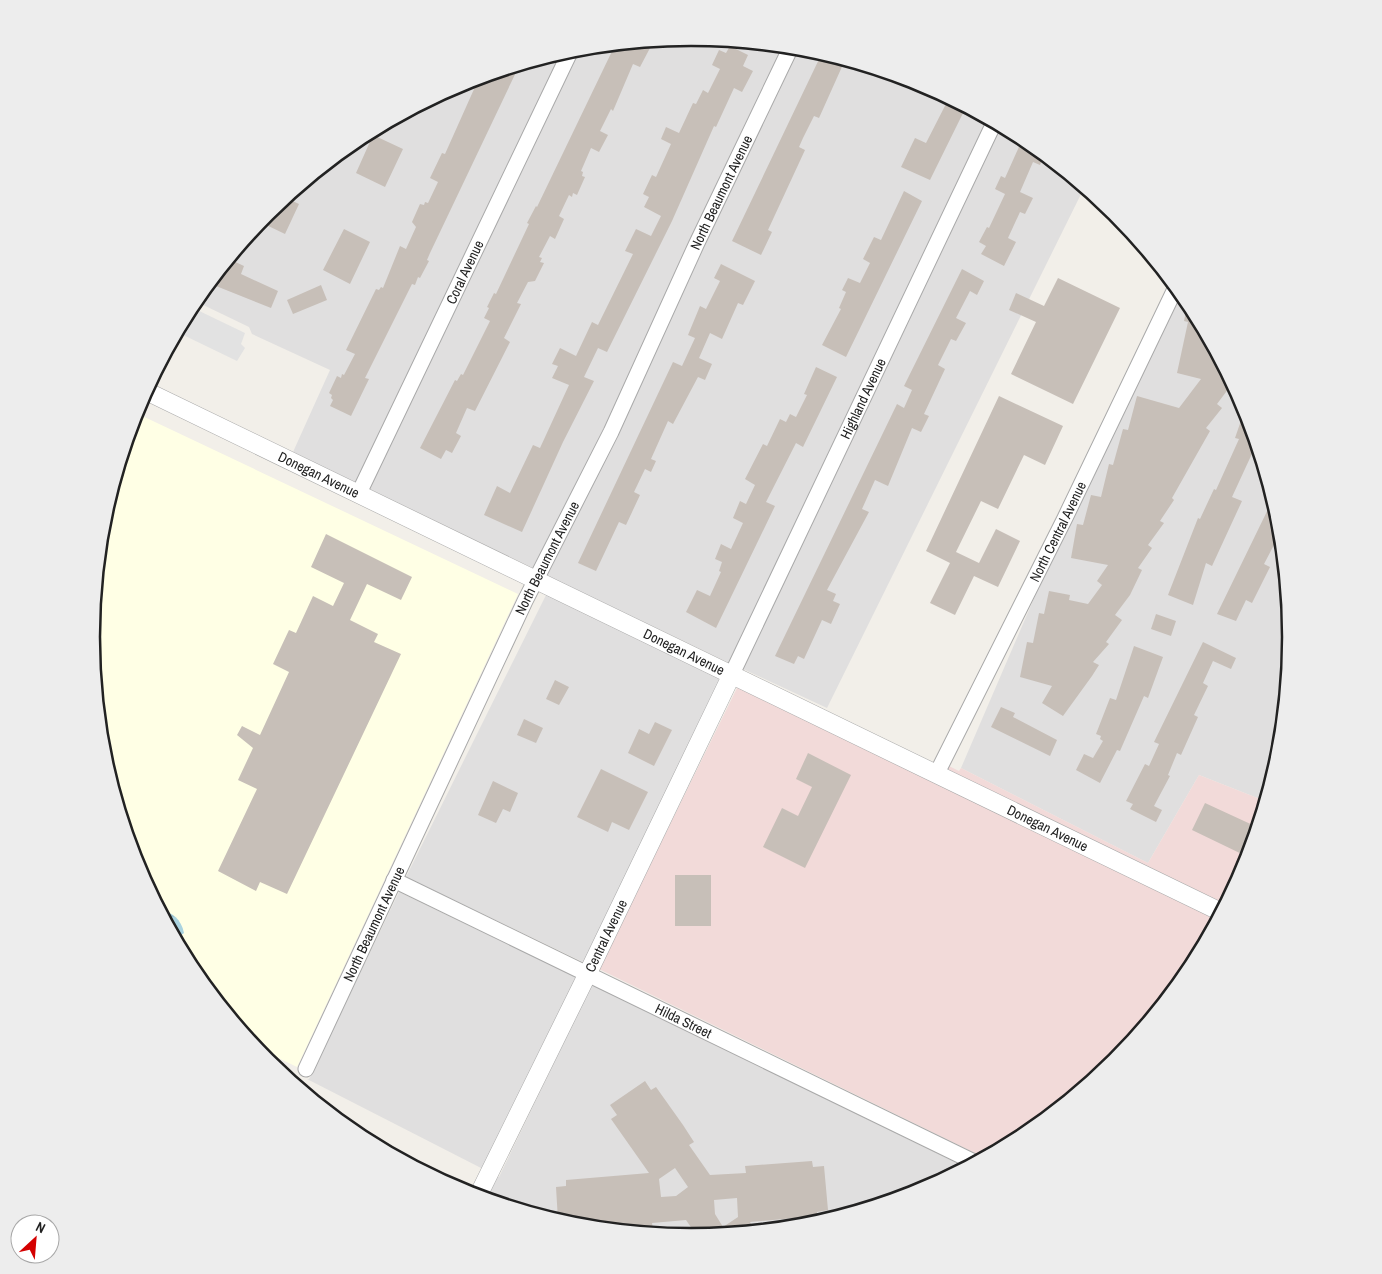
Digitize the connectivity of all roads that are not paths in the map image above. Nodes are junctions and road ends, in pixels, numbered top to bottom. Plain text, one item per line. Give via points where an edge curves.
1 (787, 55) edge
2 (566, 60) edge
3 (991, 128) edge
4 (1172, 295) edge
5 (153, 394) edge
6 (358, 493) junction
7 (536, 579) junction
8 (732, 674) junction
9 (937, 773) junction
10 (394, 880) junction
11 (1215, 909) edge
12 (588, 973) junction
13 (306, 1069) dead end
14 (967, 1159) edge
15 (481, 1189) edge

1 - 7 street, North Beaumont Avenue via 611,432
2 - 6 street, Coral Avenue
3 - 8 street, Highland Avenue
4 - 9 street, North Central Avenue
5 - 6 street, Donegan Avenue
6 - 7 street, Donegan Avenue
7 - 8 street, Donegan Avenue
7 - 10 street, North Beaumont Avenue
8 - 9 street, Donegan Avenue
8 - 12 street, Central Avenue
9 - 11 street, Donegan Avenue
10 - 12 street, Hilda Street
10 - 13 street, North Beaumont Avenue
12 - 14 street, Hilda Street
12 - 15 street, Central Avenue

